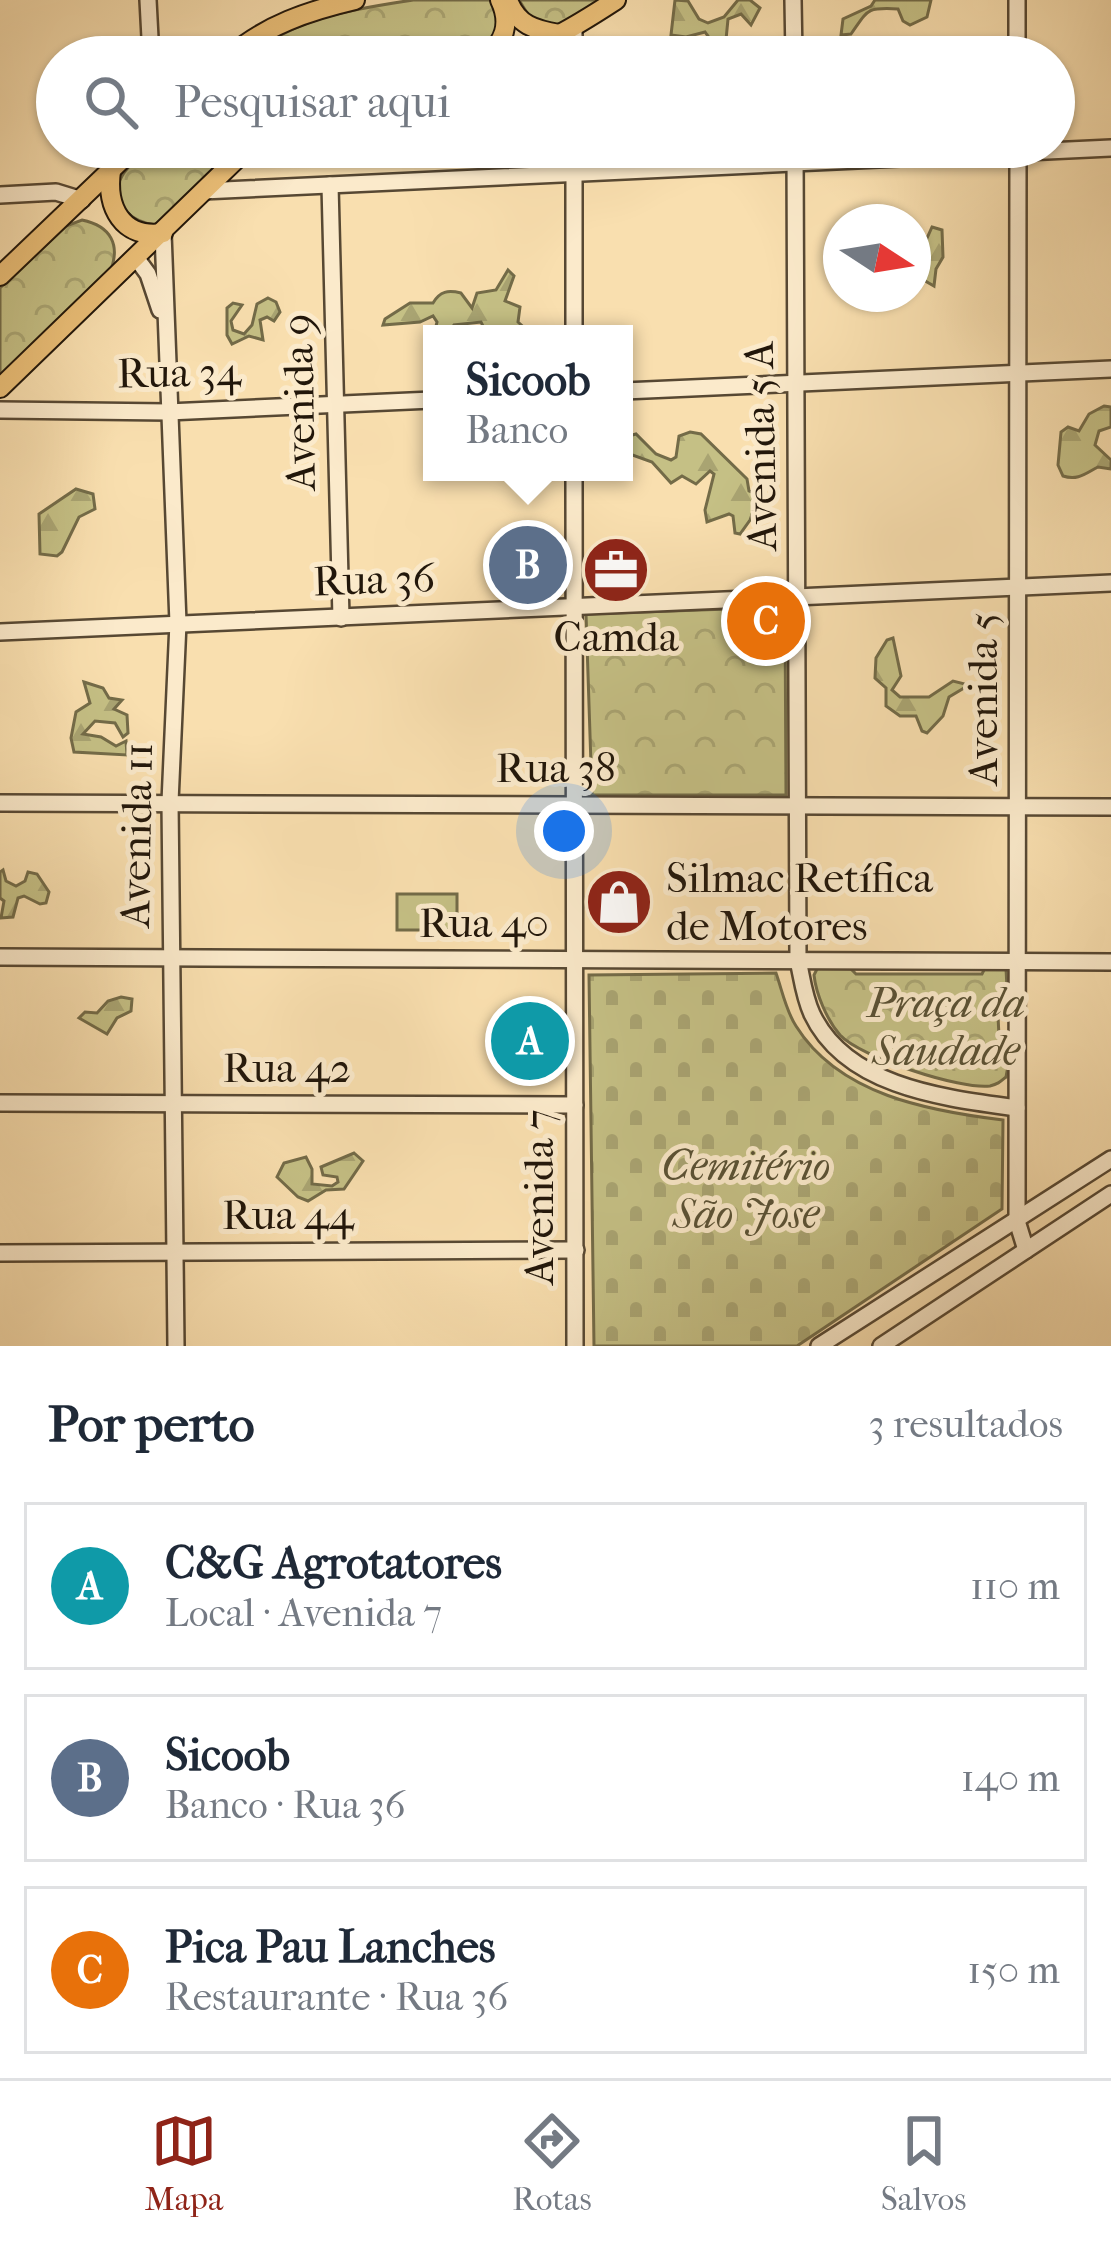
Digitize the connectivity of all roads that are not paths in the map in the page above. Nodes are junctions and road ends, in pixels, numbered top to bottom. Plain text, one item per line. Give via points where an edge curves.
1 (148, 0) edge
2 (355, 0) edge
3 (504, 0) edge
4 (616, 0) edge
5 (793, 0) edge
6 (1017, 0) edge
7 (567, 31) junction
8 (150, 36) edge
9 (256, 36) edge
10 (504, 36) edge
11 (556, 36) edge
12 (568, 36) edge
13 (794, 36) edge
14 (1017, 36) edge
15 (1111, 148) edge
16 (1075, 149) edge
17 (114, 168) edge
18 (574, 168) edge
19 (644, 168) edge
20 (795, 168) edge
21 (1018, 168) edge
22 (225, 170) edge
23 (111, 171) junction
24 (574, 174) junction
25 (330, 185) junction
26 (203, 191) junction
27 (0, 195) edge
28 (82, 200) junction
29 (120, 220) junction
30 (163, 233) junction
31 (136, 259) junction
32 (0, 276) edge
33 (574, 325) edge
34 (164, 326) junction
35 (1111, 369) edge
36 (1019, 373) junction
37 (796, 383) junction
38 (0, 388) edge
39 (633, 391) edge
40 (423, 400) edge
41 (336, 404) junction
42 (0, 410) edge
43 (168, 412) junction
44 (574, 481) edge
45 (1111, 583) edge
46 (1020, 587) junction
47 (799, 597) junction
48 (574, 607) junction
49 (341, 618) junction
50 (178, 623) junction
51 (0, 632) edge
52 (170, 802) junction
53 (0, 803) edge
54 (574, 805) junction
55 (799, 805) junction
56 (1019, 806) junction
57 (1111, 806) edge
58 (0, 957) edge
59 (172, 958) junction
60 (575, 959) junction
61 (798, 960) junction
62 (1018, 961) junction
63 (1111, 962) edge
64 (0, 1103) edge
65 (173, 1104) junction
66 (575, 1105) junction
67 (1017, 1108) junction
68 (1111, 1159) edge
69 (1109, 1201) edge
70 (1017, 1221) junction
71 (576, 1250) junction
72 (1026, 1250) junction
73 (0, 1252) edge
74 (175, 1252) junction
75 (176, 1346) edge
76 (575, 1346) edge
77 (819, 1346) edge
78 (881, 1346) edge

1 - 8 street
2 - 9 main road via 303,12
3 - 7 main road via 536,30
3 - 10 main road
4 - 7 main road
5 - 13 street
6 - 14 street
7 - 11 main road
7 - 12 street
15 - 16 street
17 - 23 main road
18 - 24 street
19 - 24 street
20 - 37 street, Avenida 5 A
21 - 36 street, Avenida 5
22 - 26 main road
23 - 28 main road
23 - 29 main road
24 - 25 street
24 - 33 street
25 - 26 street
25 - 41 street, Avenida 9
26 - 30 main road
27 - 28 street via 56,192
28 - 29 main road
28 - 32 main road
29 - 30 main road
29 - 31 main road
30 - 31 main road
30 - 34 street, Avenida 11
31 - 34 street, Avenida 11
31 - 38 main road
34 - 43 street, Avenida 11
35 - 36 street
36 - 37 street
36 - 46 street, Avenida 5
37 - 39 street
37 - 47 street, Avenida 5 A
40 - 41 street, Rua 34
41 - 43 street, Rua 34
41 - 49 street, Avenida 9
42 - 43 street, Rua 34
43 - 50 street, Avenida 11
44 - 48 street, Avenida 7
45 - 46 street, Rua 36
46 - 47 street, Rua 36
46 - 56 street, Avenida 5
47 - 48 street, Rua 36
47 - 55 street, Avenida 5 A
48 - 49 street, Rua 36
48 - 54 street, Avenida 7
49 - 50 street, Rua 36
50 - 51 street, Rua 36
50 - 52 street, Avenida 11
52 - 53 street, Rua 38
52 - 54 street, Rua 38
52 - 59 street, Avenida 11
54 - 55 street, Rua 38
54 - 60 street, Avenida 7
55 - 56 street, Rua 38
55 - 61 street, Avenida 5 A
56 - 57 street, Rua 38
56 - 62 street, Avenida 5
58 - 59 street, Rua 40
59 - 60 street, Rua 40
59 - 65 street, Avenida 11
60 - 61 street, Rua 40
60 - 66 street, Avenida 7
61 - 62 street, Rua 40
61 - 67 street via 813,1017 848,1058 930,1093
62 - 63 street, Rua 40
62 - 67 street, Avenida 5
64 - 65 street, Rua 42
65 - 66 street, Rua 42
65 - 74 street, Avenida 11
66 - 71 street, Avenida 7
67 - 70 street, Avenida 5
68 - 70 street
69 - 72 street
70 - 72 street, Avenida 5
70 - 77 street
71 - 74 street, Rua 44
71 - 76 street, Avenida 7
72 - 78 street
73 - 74 street, Rua 44
74 - 75 street, Avenida 11

